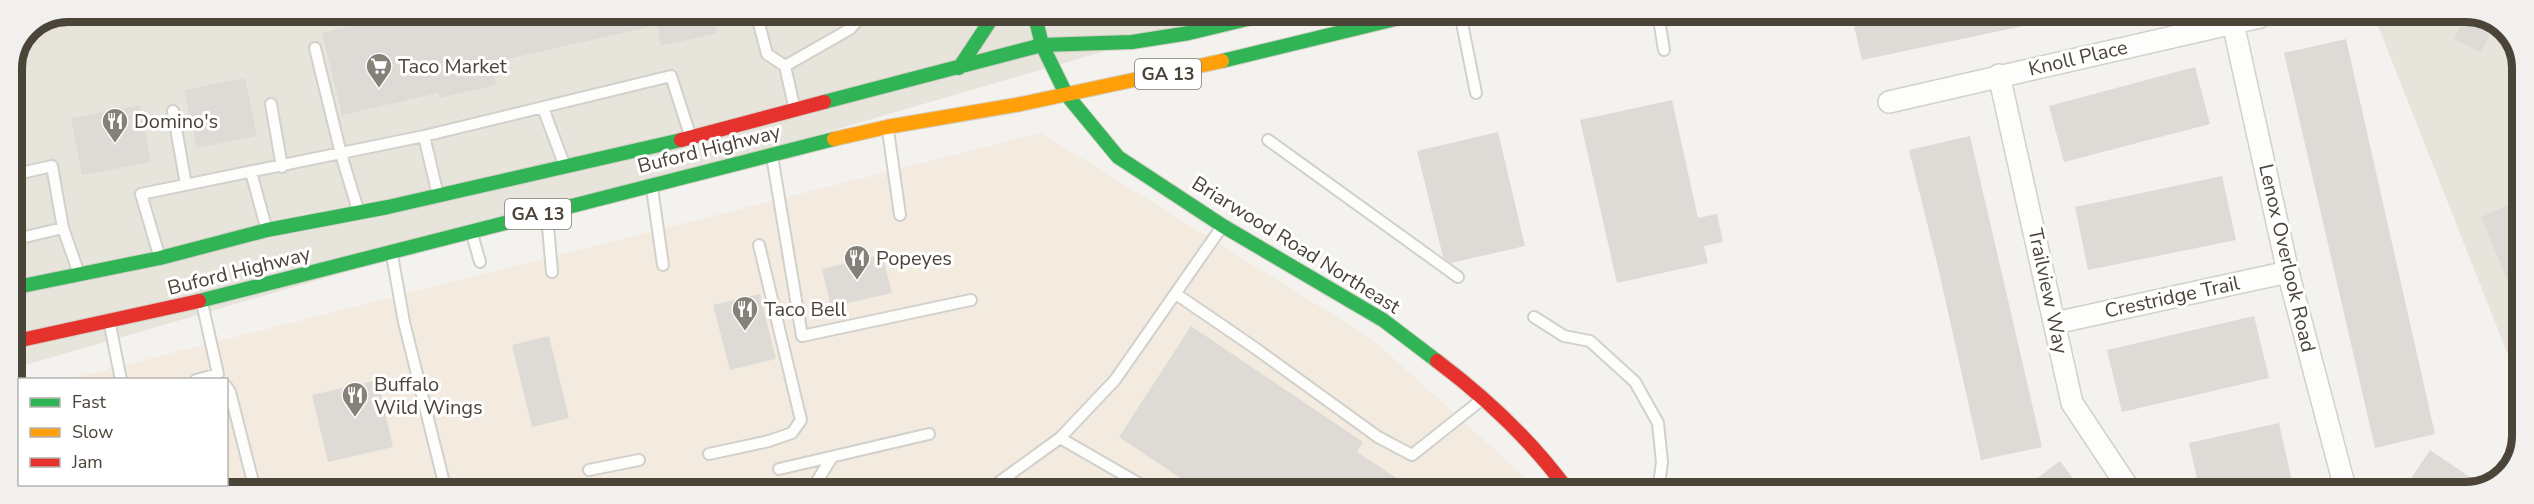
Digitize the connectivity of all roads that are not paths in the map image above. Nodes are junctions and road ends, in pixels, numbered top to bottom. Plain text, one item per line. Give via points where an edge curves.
1 (759, 22) edge
2 (856, 22) edge
3 (989, 22) edge
4 (1036, 22) edge
5 (1220, 22) edge
6 (1384, 22) edge
7 (1462, 22) edge
8 (1659, 22) edge
9 (2238, 22) edge
10 (2233, 23) junction
11 (1042, 45) junction
12 (315, 48) dead end
13 (1664, 50) dead end
14 (785, 66) junction
15 (959, 68) junction
16 (1999, 75) junction
17 (1476, 93) dead end
18 (1066, 94) junction
19 (1889, 102) dead end
20 (272, 104) dead end
21 (543, 108) junction
22 (795, 110) junction
23 (173, 111) dead end
24 (887, 127) junction
25 (424, 136) junction
26 (691, 137) junction
27 (1268, 140) dead end
28 (771, 153) junction
29 (341, 154) junction
30 (565, 166) junction
31 (282, 167) junction
32 (252, 172) junction
33 (22, 173) edge
34 (651, 184) junction
35 (186, 185) junction
36 (438, 194) junction
37 (546, 212) junction
38 (360, 213) junction
39 (900, 215) dead end
40 (1223, 225) junction
41 (63, 228) junction
42 (267, 230) junction
43 (471, 231) junction
44 (22, 238) edge
45 (759, 245) dead end
46 (391, 252) junction
47 (160, 258) junction
48 (480, 262) dead end
49 (663, 265) dead end
50 (552, 272) dead end
51 (2288, 272) junction
52 (79, 274) junction
53 (1458, 277) dead end
54 (23, 286) edge
55 (1176, 294) junction
56 (970, 300) dead end
57 (202, 301) junction
58 (1534, 317) dead end
59 (109, 322) junction
60 (2055, 323) junction
61 (23, 340) edge
62 (220, 377) edge
63 (121, 378) edge
64 (228, 389) edge
65 (1482, 399) junction
66 (929, 434) dead end
67 (1060, 438) junction
68 (709, 454) dead end
69 (832, 457) junction
70 (639, 459) dead end
71 (779, 469) dead end
72 (589, 470) dead end
73 (253, 482) edge
74 (444, 482) edge
75 (817, 482) edge
76 (999, 482) edge
77 (1136, 482) edge
78 (1562, 482) edge
79 (1659, 482) edge
80 (2124, 482) edge
81 (2343, 482) edge

1 - 14 lane via 767,54
2 - 14 lane
3 - 15 main road
4 - 11 main road, Briarwood Road Northeast
5 - 11 main road, Buford Highway / GA 13 via 1132,42
6 - 18 main road, Buford Highway / GA 13
7 - 17 lane
8 - 13 lane
9 - 10 street, Knoll Place
10 - 16 street, Knoll Place
10 - 51 street, Lenox Overlook Road
11 - 15 main road, Buford Highway / GA 13
11 - 18 main road, Briarwood Road Northeast
12 - 29 lane
14 - 22 lane
15 - 22 main road, Buford Highway / GA 13
16 - 19 street, Knoll Place
16 - 60 street, Trailview Way
18 - 24 main road, Buford Highway / GA 13
18 - 40 main road, Briarwood Road Northeast via 1118,157
20 - 31 lane
21 - 25 lane
21 - 26 lane via 671,76
21 - 30 lane
22 - 26 main road, Buford Highway / GA 13
23 - 35 lane
24 - 28 main road, Buford Highway / GA 13
24 - 39 lane
25 - 29 lane
25 - 36 lane
26 - 30 main road, Buford Highway / GA 13
27 - 53 lane
28 - 34 main road, Buford Highway / GA 13
28 - 56 lane via 802,336
29 - 31 lane
29 - 38 lane
30 - 36 main road, Buford Highway / GA 13
31 - 32 lane
32 - 35 lane
32 - 42 lane
33 - 41 lane via 52,166
34 - 37 main road, Buford Highway / GA 13
34 - 49 lane
35 - 47 lane via 141,194
36 - 38 main road, Buford Highway / GA 13
37 - 43 main road, Buford Highway / GA 13
37 - 50 lane
38 - 42 main road, Buford Highway / GA 13
40 - 55 lane
40 - 65 main road, Briarwood Road Northeast via 1383,320
41 - 44 lane
41 - 52 lane
42 - 47 main road, Buford Highway / GA 13
43 - 46 main road, Buford Highway / GA 13
43 - 48 lane
45 - 68 lane via 801,420 792,433
46 - 57 main road, Buford Highway / GA 13
46 - 74 lane
47 - 52 main road, Buford Highway / GA 13
51 - 60 street, Crestridge Trail
51 - 81 street, Lenox Overlook Road
52 - 54 main road, Buford Highway / GA 13
55 - 65 lane via 1378,437 1412,455
55 - 67 lane via 1115,380
57 - 59 main road, Buford Highway / GA 13
57 - 62 lane
58 - 79 lane via 1564,336 1590,341 1635,382 1658,423 1662,462
59 - 61 main road, Buford Highway / GA 13
59 - 63 lane
60 - 80 street, Trailview Way via 2072,403
64 - 73 lane
65 - 78 main road, Briarwood Road Northeast via 1546,460
66 - 69 lane
67 - 76 lane
67 - 77 lane
69 - 71 lane
69 - 75 lane
70 - 72 lane

